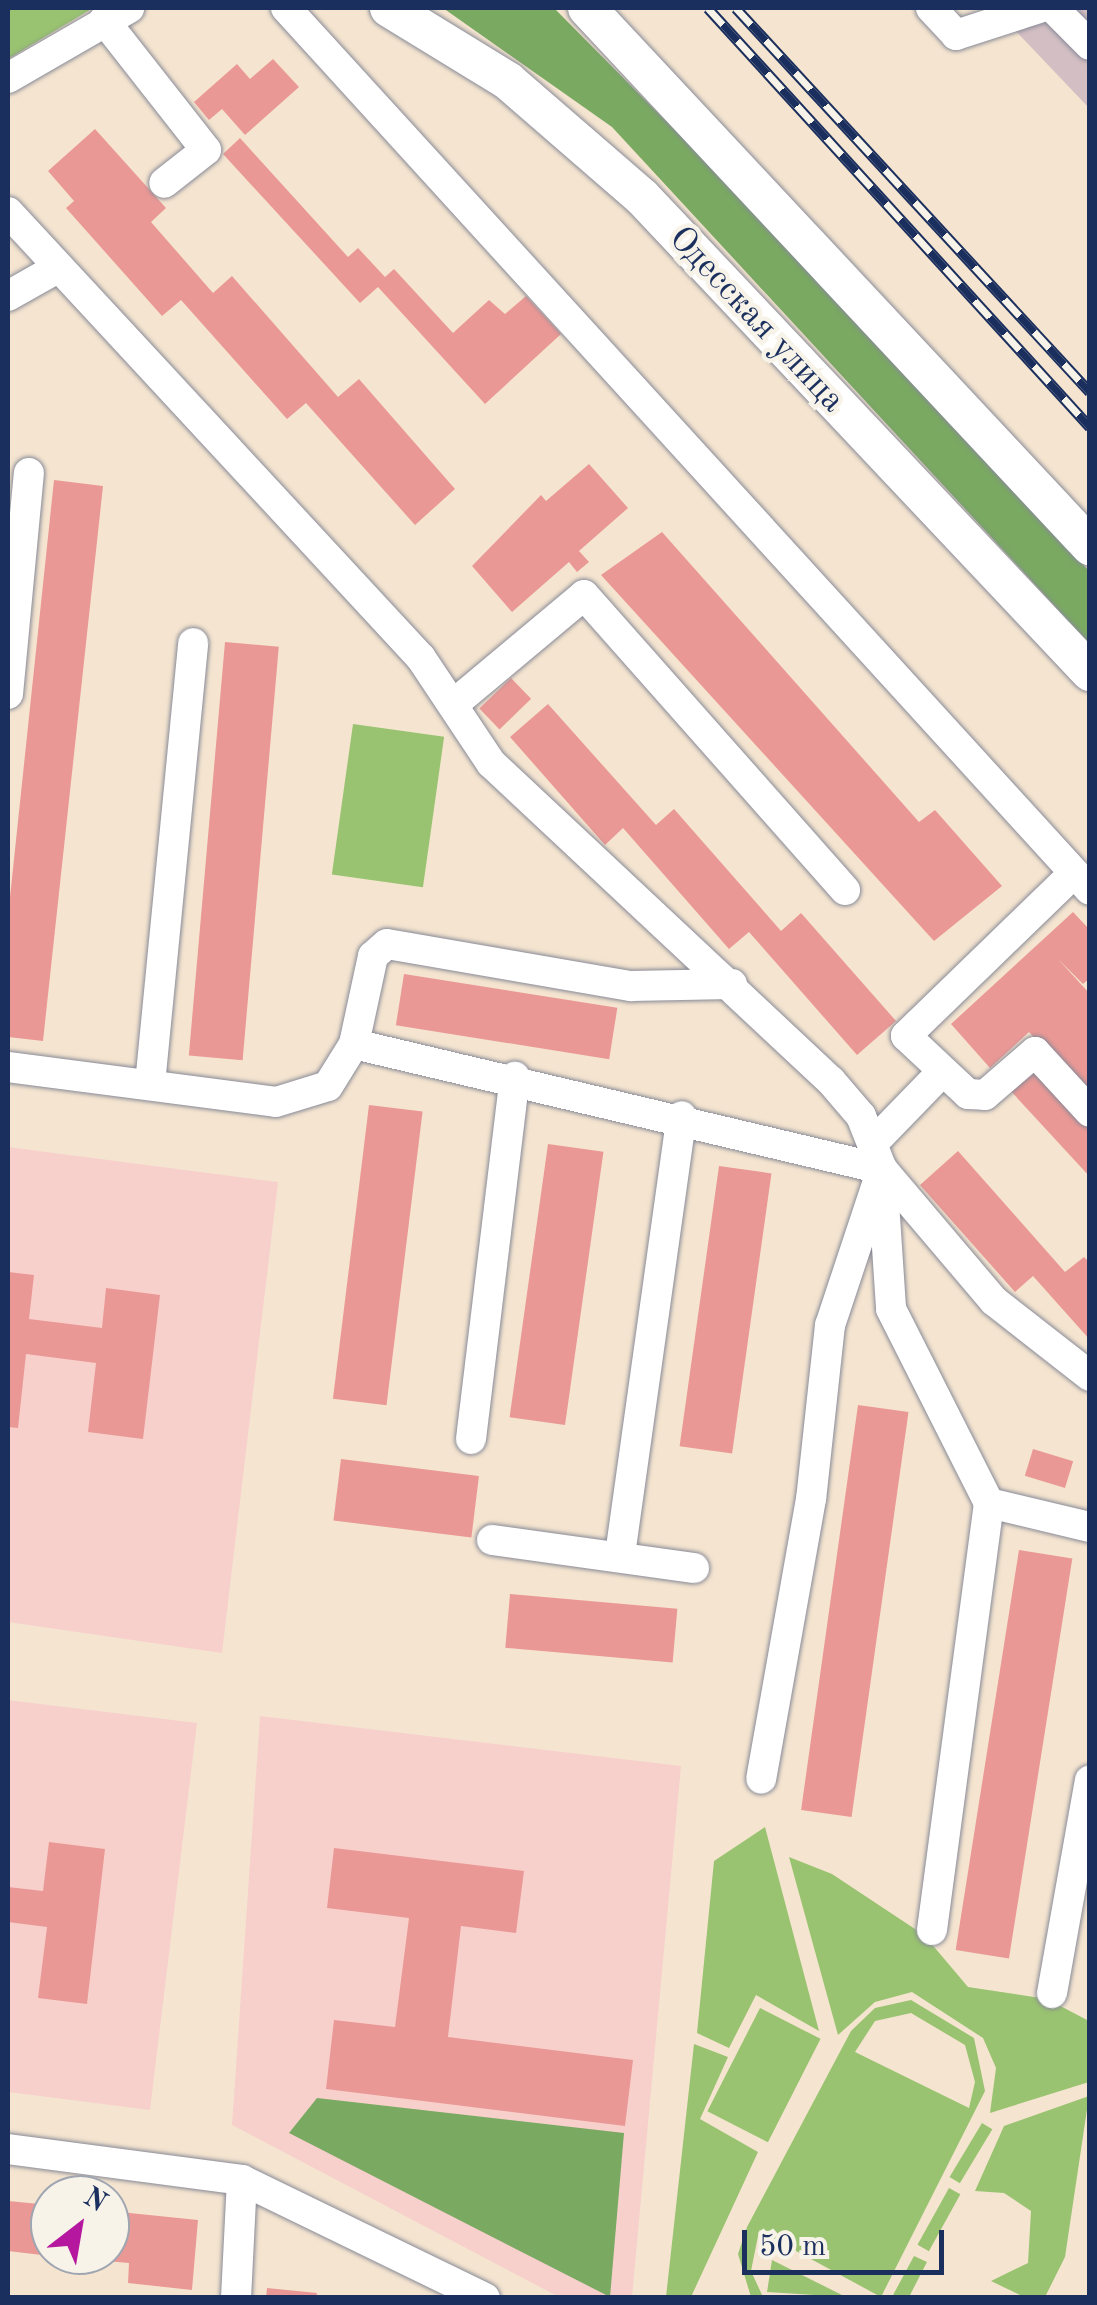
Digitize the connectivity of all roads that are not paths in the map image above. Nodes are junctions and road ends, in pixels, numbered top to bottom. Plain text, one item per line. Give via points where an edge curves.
1 (286, 8) edge
2 (389, 8) edge
3 (587, 8) edge
4 (931, 8) edge
5 (1040, 8) edge
6 (1054, 8) edge
7 (117, 14) edge
8 (1090, 45) edge
9 (8, 78) edge
10 (164, 183) dead end
11 (8, 212) edge
12 (54, 270) junction
13 (8, 296) edge
14 (29, 473) dead end
15 (1090, 546) edge
16 (193, 643) dead end
17 (1090, 672) edge
18 (8, 694) edge
19 (454, 703) junction
20 (1082, 882) edge
21 (845, 890) dead end
22 (732, 984) junction
23 (354, 1044) junction
24 (8, 1067) edge
25 (940, 1074) junction
26 (515, 1077) junction
27 (150, 1084) junction
28 (1090, 1112) edge
29 (682, 1116) junction
30 (878, 1155) junction
31 (1090, 1376) edge
32 (471, 1440) dead end
33 (989, 1502) junction
34 (1090, 1527) edge
35 (492, 1540) dead end
36 (620, 1555) junction
37 (694, 1568) dead end
38 (761, 1780) dead end
39 (1090, 1780) edge
40 (932, 1930) dead end
41 (1052, 1992) dead end
42 (8, 2150) edge
43 (242, 2180) junction
44 (469, 2293) edge
45 (236, 2298) edge

1 - 20 street via 341,58
2 - 17 main road, Одесская улица via 508,81 642,197
3 - 15 main road
4 - 5 street via 956,34
6 - 8 street
7 - 9 street
7 - 10 street via 206,150
11 - 12 street
12 - 13 street
12 - 19 street via 359,589
14 - 18 street
16 - 27 street
19 - 21 street via 584,595
19 - 22 street via 491,763
20 - 25 street via 906,1036
22 - 23 street via 631,986 386,944 373,956
22 - 30 street via 831,1080
23 - 26 street
23 - 27 street via 328,1086 276,1102
24 - 27 street
25 - 28 street via 985,1095 1035,1052
25 - 30 street
26 - 29 street
26 - 32 street
29 - 30 street
29 - 36 street
30 - 31 street via 994,1302
30 - 33 street via 890,1308
30 - 38 street via 830,1326 811,1499
33 - 34 street
33 - 40 street
35 - 36 street
36 - 37 street
39 - 41 street
42 - 43 street
43 - 44 street
43 - 45 street

